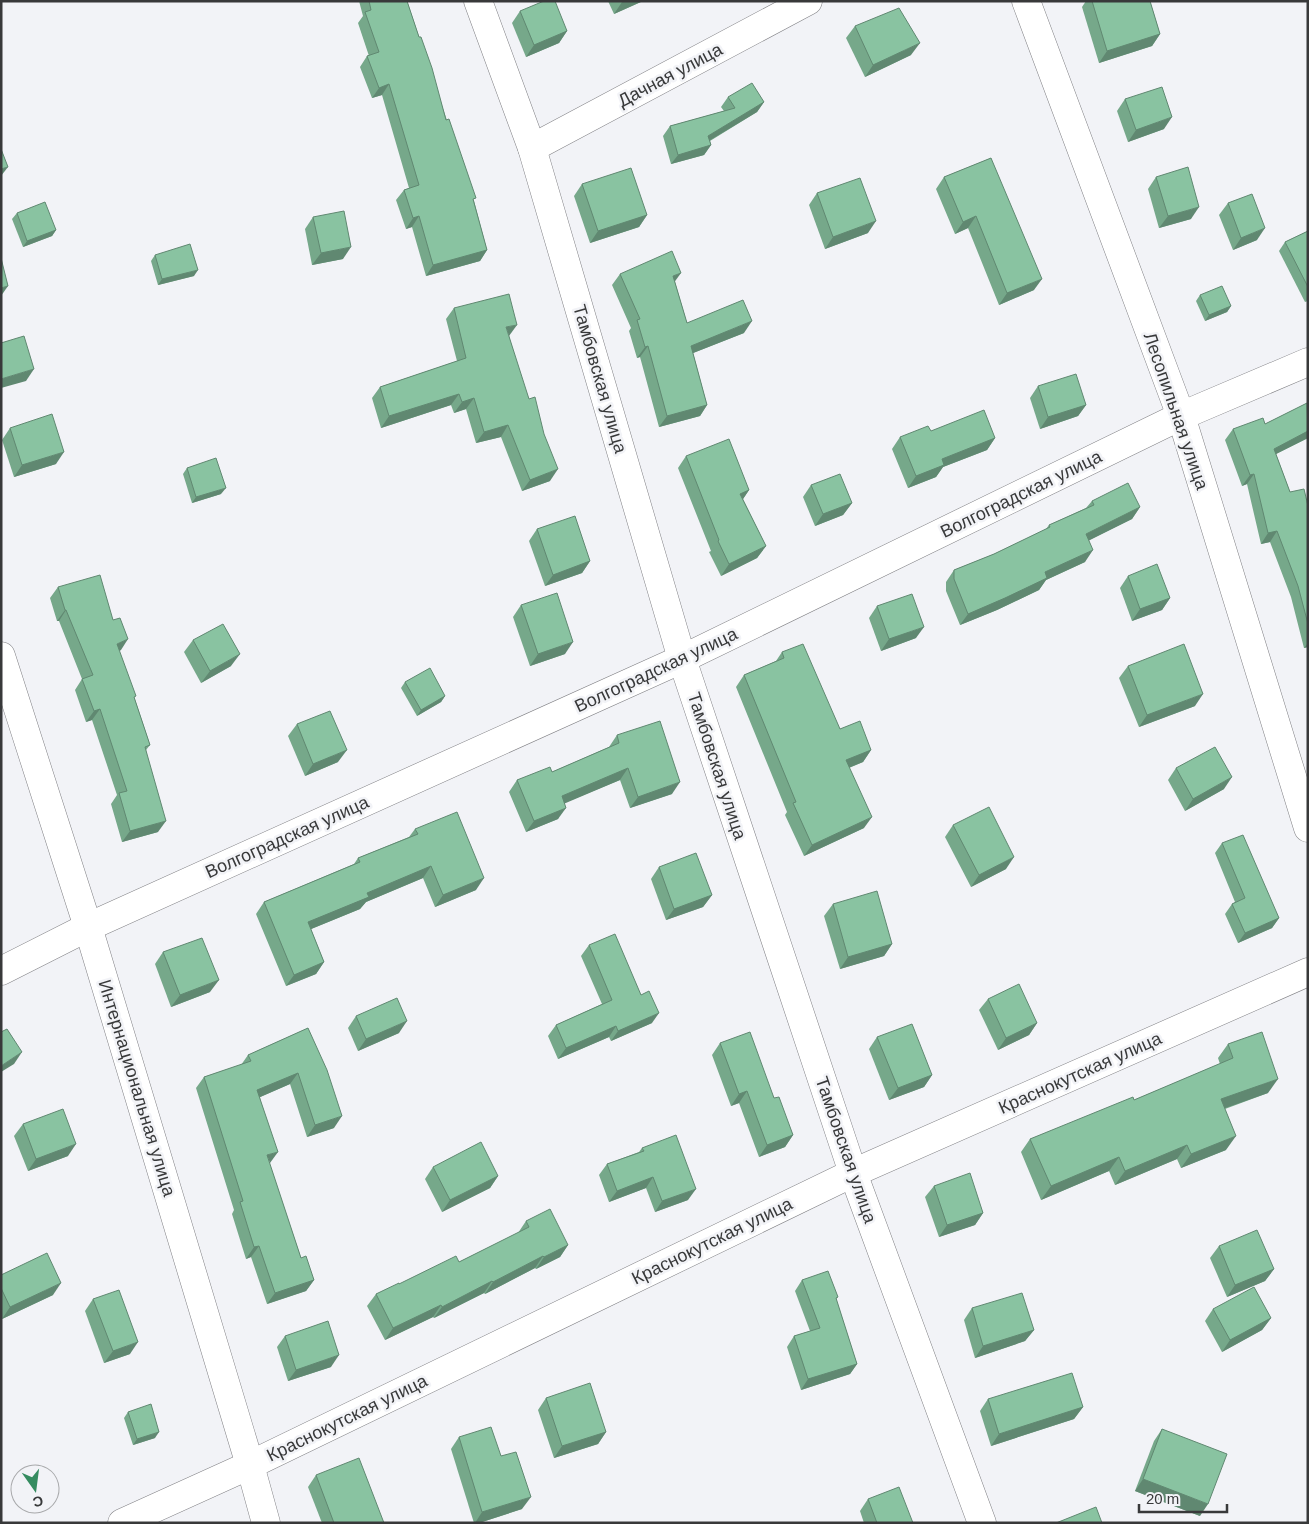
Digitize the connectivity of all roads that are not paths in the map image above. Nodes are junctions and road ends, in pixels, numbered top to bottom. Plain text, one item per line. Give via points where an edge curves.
1 (478, 1) edge
2 (808, 1) edge
3 (1026, 1) edge
4 (532, 148) junction
5 (1308, 362) edge
6 (1181, 416) junction
7 (1, 656) edge
8 (682, 659) junction
9 (1308, 828) edge
10 (88, 927) junction
11 (1, 971) edge
12 (1308, 972) edge
13 (853, 1173) junction
14 (250, 1465) junction
15 (122, 1523) edge
16 (266, 1523) edge
17 (982, 1523) edge

1 - 4 street, Тамбовская улица
2 - 4 street, Дачная улица
3 - 6 street, Лесопильная улица
4 - 8 street, Тамбовская улица
5 - 6 street, Волгоградская улица
6 - 8 street, Волгоградская улица
6 - 9 street, Лесопильная улица
7 - 10 street, Интернациональная улица
8 - 10 street, Волгоградская улица
8 - 13 street, Тамбовская улица
10 - 11 street, Волгоградская улица
10 - 14 street, Интернациональная улица
12 - 13 street, Краснокутская улица
13 - 14 street, Краснокутская улица
13 - 17 street, Тамбовская улица
14 - 15 street, Краснокутская улица
14 - 16 street, Интернациональная улица

